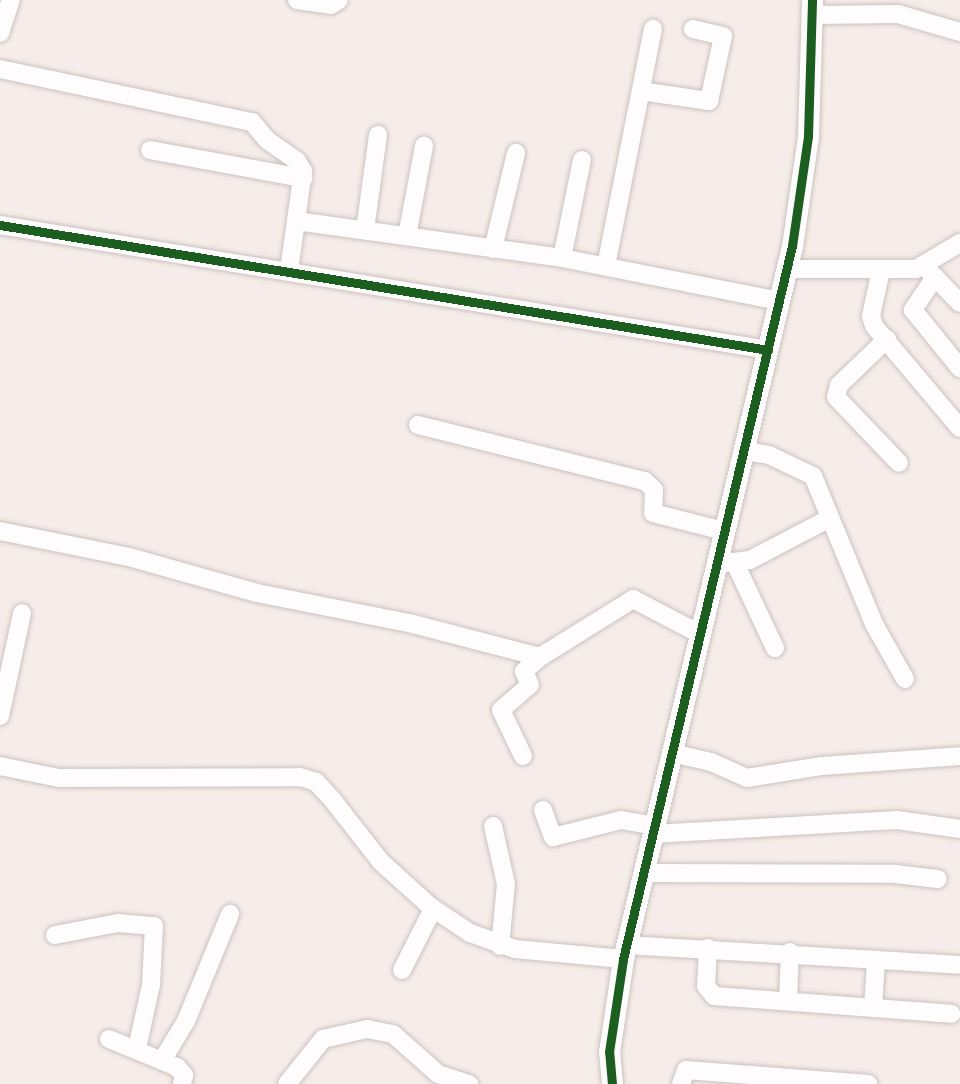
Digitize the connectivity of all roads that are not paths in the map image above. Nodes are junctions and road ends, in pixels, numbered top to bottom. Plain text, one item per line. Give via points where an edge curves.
1 (11, 0) edge
2 (297, 0) edge
3 (339, 0) edge
4 (812, 7) edge
5 (904, 8) edge
6 (653, 29) dead end
7 (693, 29) dead end
8 (960, 32) edge
9 (0, 33) edge
10 (0, 69) edge
11 (641, 91) junction
12 (378, 135) dead end
13 (424, 146) dead end
14 (150, 150) dead end
15 (516, 153) dead end
16 (582, 160) dead end
17 (303, 177) junction
18 (296, 221) junction
19 (0, 225) edge
20 (365, 230) junction
21 (407, 236) junction
22 (960, 243) edge
23 (494, 249) junction
24 (562, 258) junction
25 (606, 265) junction
26 (289, 270) junction
27 (786, 270) junction
28 (881, 270) junction
29 (930, 271) junction
30 (768, 299) junction
31 (960, 303) edge
32 (887, 339) junction
33 (756, 348) junction
34 (960, 368) edge
35 (418, 425) dead end
36 (960, 428) edge
37 (744, 451) junction
38 (899, 463) dead end
39 (828, 519) junction
40 (715, 528) junction
41 (0, 531) edge
42 (726, 564) junction
43 (22, 613) dead end
44 (692, 630) junction
45 (775, 648) dead end
46 (540, 657) junction
47 (905, 679) dead end
48 (0, 716) edge
49 (672, 753) junction
50 (523, 756) dead end
51 (960, 756) edge
52 (0, 766) edge
53 (542, 810) dead end
54 (647, 826) junction
55 (493, 827) dead end
56 (960, 829) edge
57 (645, 873) junction
58 (938, 879) dead end
59 (433, 909) junction
60 (230, 914) dead end
61 (55, 935) dead end
62 (500, 946) junction
63 (708, 948) junction
64 (790, 952) junction
65 (619, 955) junction
66 (876, 960) junction
67 (954, 965) edge
68 (402, 970) dead end
69 (788, 1001) junction
70 (873, 1008) junction
71 (951, 1014) dead end
72 (109, 1039) dead end
73 (137, 1048) junction
74 (163, 1059) junction
75 (182, 1084) edge
76 (287, 1084) edge
77 (469, 1084) edge
78 (612, 1084) edge
79 (681, 1084) edge
80 (868, 1084) edge

1 - 9 street
2 - 3 street via 331,5
4 - 5 street
4 - 27 street via 808,136
5 - 8 street
6 - 11 street
7 - 11 street via 723,36 709,101
10 - 17 street via 252,122 267,140 297,161
11 - 25 street
12 - 20 street
13 - 21 street
14 - 17 street
15 - 23 street
16 - 24 street
17 - 18 street
18 - 20 street
18 - 26 street
19 - 26 street
20 - 21 street
21 - 23 street
22 - 29 street
23 - 24 street
24 - 25 street
25 - 30 street
26 - 33 street
27 - 28 street
27 - 30 street
28 - 29 street
28 - 32 street via 871,316
29 - 31 street
29 - 34 street via 914,310
30 - 33 street
32 - 36 street
32 - 38 street via 839,385 836,397
33 - 37 street
35 - 40 street via 645,481 654,490 653,513
37 - 39 street via 769,455 811,474
37 - 40 street
39 - 42 street via 750,560
39 - 47 street via 874,624
40 - 42 street
41 - 46 street via 129,557 257,593 413,624
42 - 44 street
42 - 45 street
43 - 48 street
44 - 46 street via 632,599
44 - 49 street
46 - 50 street via 524,671 530,685 501,710
49 - 51 street via 711,762 747,778 822,766
49 - 54 street
52 - 59 street via 59,778 274,774 316,782 381,862
53 - 54 street via 554,837 621,820
54 - 56 street via 897,820
54 - 57 street
55 - 62 street via 506,884
57 - 58 street via 895,874
57 - 65 street
59 - 62 street
59 - 68 street
60 - 74 street via 186,1021
61 - 73 street via 118,923 154,926 151,985
62 - 65 street
63 - 64 street
63 - 65 street
63 - 69 street via 709,995
64 - 66 street
64 - 69 street
65 - 78 street via 608,1052
66 - 67 street
66 - 70 street
69 - 70 street
70 - 71 street
72 - 73 street
73 - 74 street
74 - 75 street via 182,1071
76 - 77 street via 323,1039 367,1030 393,1034 438,1074
79 - 80 street via 686,1070

